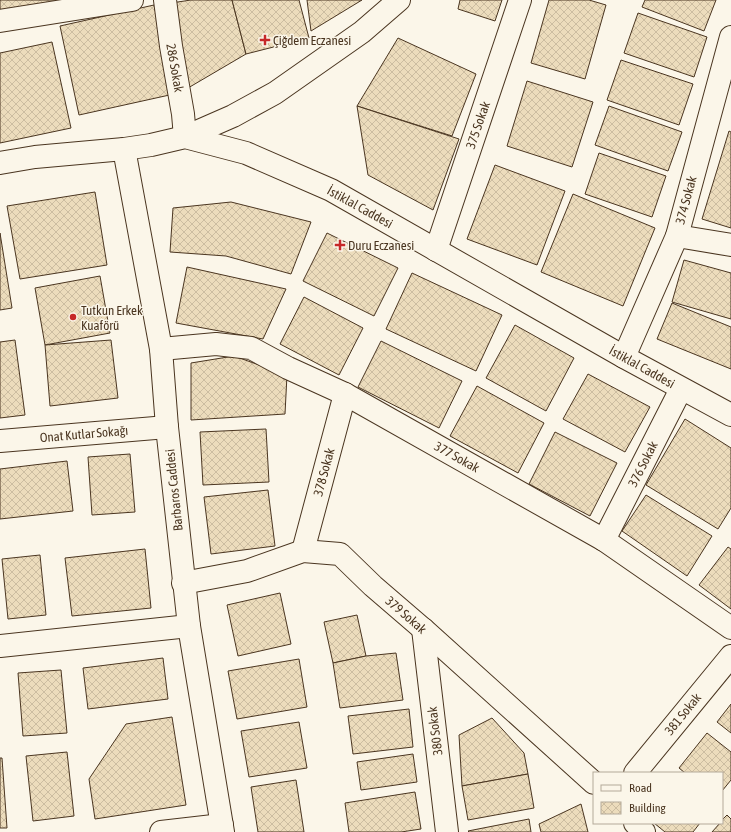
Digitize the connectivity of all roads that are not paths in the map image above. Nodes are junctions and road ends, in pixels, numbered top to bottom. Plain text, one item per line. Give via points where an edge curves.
1 (132, 0) edge
2 (165, 0) edge
3 (520, 0) edge
4 (396, 1) edge
5 (0, 21) edge
6 (730, 41) edge
7 (184, 137) junction
8 (124, 148) junction
9 (0, 163) edge
10 (677, 236) junction
11 (731, 245) edge
12 (436, 250) junction
13 (161, 349) junction
14 (624, 357) junction
15 (682, 389) junction
16 (345, 394) junction
17 (731, 415) edge
18 (167, 426) junction
19 (0, 441) edge
20 (604, 540) junction
21 (303, 551) junction
22 (184, 584) junction
23 (189, 626) junction
24 (731, 628) edge
25 (423, 629) junction
26 (0, 646) edge
27 (731, 656) edge
28 (635, 772) edge
29 (593, 782) edge
30 (636, 824) edge
31 (223, 829) edge
32 (161, 832) edge
33 (447, 832) edge
34 (644, 832) edge

1 - 5 street
2 - 7 street, 286 Sokak via 183,114
3 - 12 street, 375 Sokak
4 - 7 street via 362,32 275,93 233,116
6 - 10 street, 374 Sokak
7 - 8 street, İstiklal Caddesi
7 - 12 street, İstiklal Caddesi via 246,153 332,190
8 - 9 street, İstiklal Caddesi
8 - 13 street, Barbaros Caddesi
10 - 11 street
10 - 14 street, 374 Sokak
12 - 14 street, İstiklal Caddesi
13 - 16 street, 377 Sokak via 216,344 250,348
13 - 18 street, Barbaros Caddesi
14 - 15 street, İstiklal Caddesi
15 - 17 street, İstiklal Caddesi
15 - 20 street, 376 Sokak
16 - 20 street, 377 Sokak
16 - 21 street, 378 Sokak
18 - 19 street, Onat Kutlar Sokağı
18 - 22 street, Barbaros Caddesi
20 - 24 street, 377 Sokak
21 - 22 street, 379 Sokak via 248,571
21 - 25 street, 379 Sokak via 340,554
22 - 23 street, Barbaros Caddesi
23 - 26 street
23 - 31 street, Barbaros Caddesi
25 - 29 street, 379 Sokak
25 - 33 street, 380 Sokak
27 - 28 street, 381 Sokak
30 - 34 street
31 - 32 street

